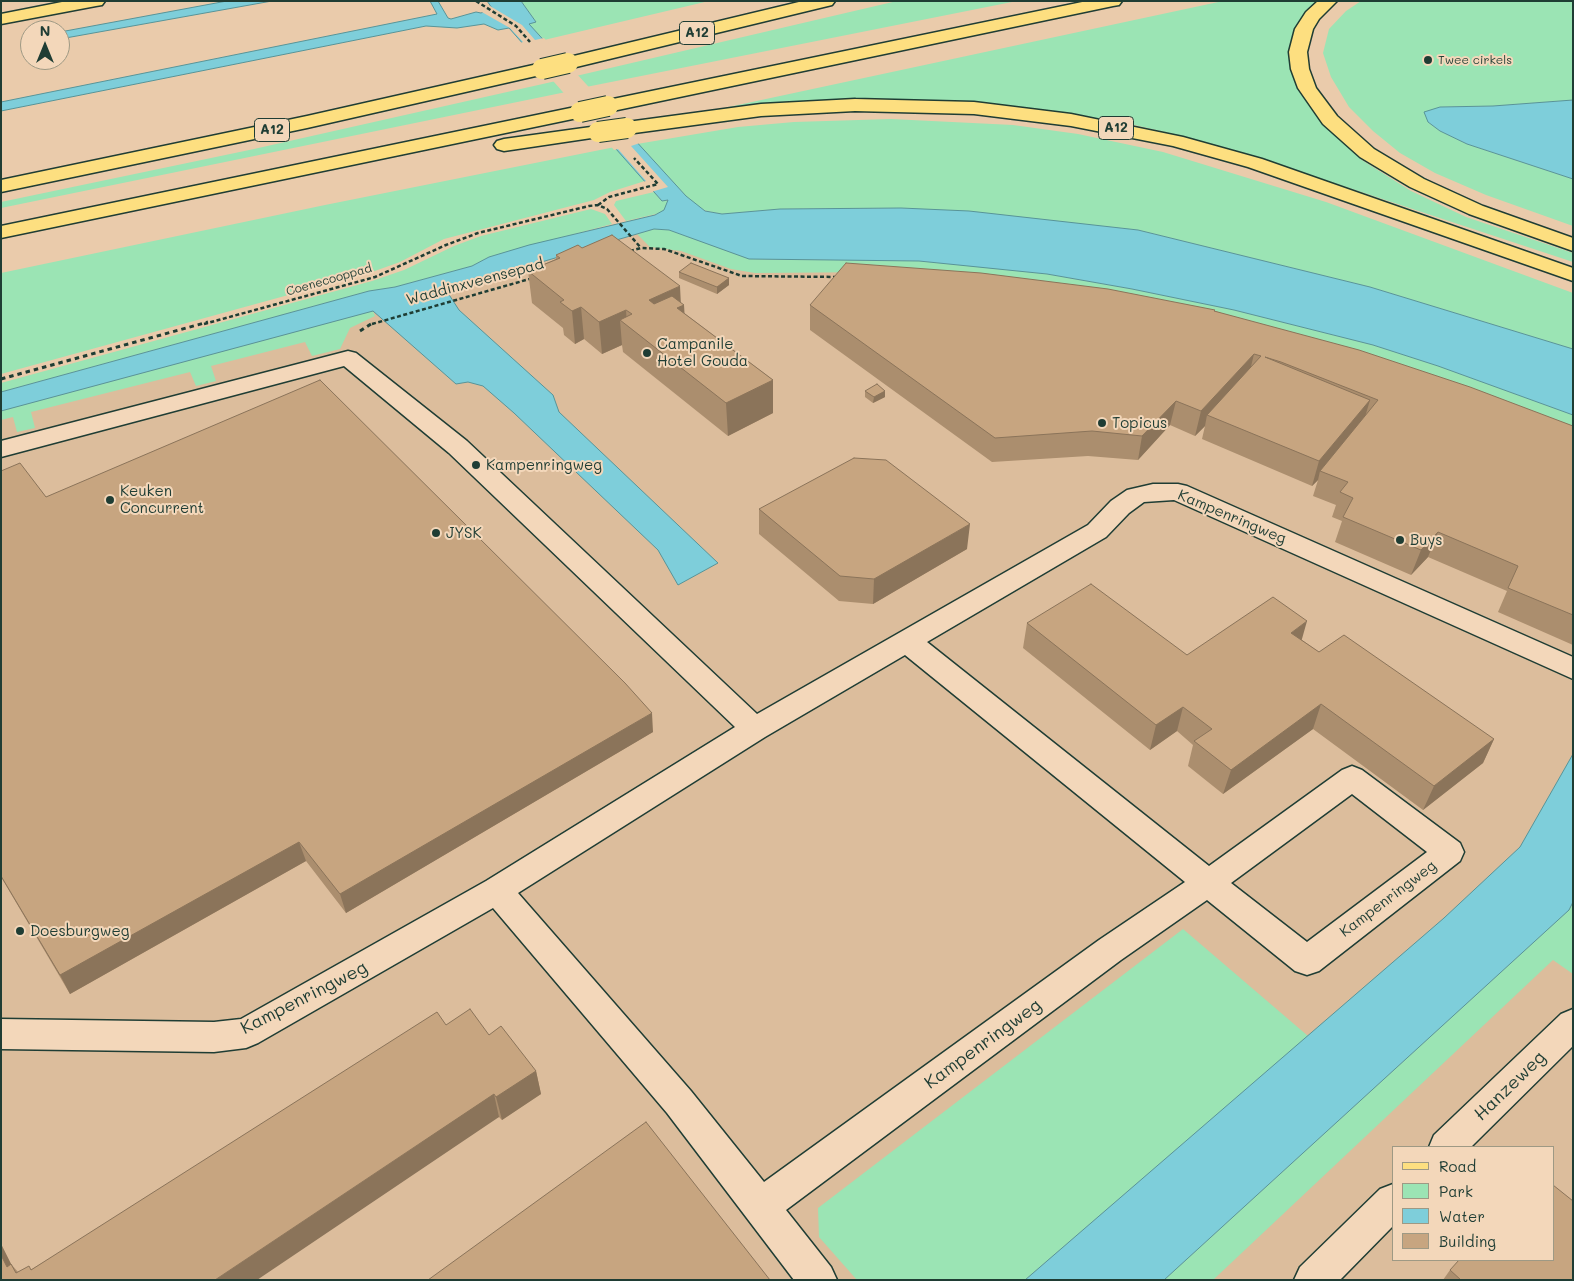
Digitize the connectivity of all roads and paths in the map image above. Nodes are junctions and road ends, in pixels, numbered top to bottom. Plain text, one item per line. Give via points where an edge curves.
1 (96, 1) edge
2 (476, 1) edge
3 (826, 1) edge
4 (1113, 1) edge
5 (1328, 1) edge
6 (485, 8) dead end
7 (1, 19) edge
8 (250, 181) junction
9 (1, 186) edge
10 (634, 190) dead end
11 (598, 205) junction
12 (1, 232) edge
13 (1573, 245) edge
14 (641, 248) junction
15 (622, 253) edge
16 (1573, 275) edge
17 (842, 277) edge
18 (535, 278) edge
19 (375, 322) dead end
20 (1, 379) edge
21 (1, 449) edge
22 (908, 642) junction
23 (1573, 669) edge
24 (755, 729) junction
25 (1208, 883) junction
26 (498, 890) junction
27 (1573, 1024) edge
28 (1, 1034) edge
29 (1449, 1146) edge
30 (1392, 1202) edge
31 (760, 1207) junction
32 (818, 1280) edge
33 (1312, 1280) edge

1 - 7 main road
2 - 6 path
3 - 9 main road, A12, bridge via 298,124
4 - 8 main road, A12, bridge
5 - 13 main road via 1304,28 1298,52 1307,88 1330,120 1367,153 1417,183 1476,210
8 - 12 main road, A12
8 - 16 main road, A12, bridge via 761,110 855,105 974,108 1070,120 1170,140 1273,169
10 - 11 path, Coenecooppad via 609,197
11 - 14 path via 607,209
11 - 20 path, Coenecooppad via 478,234 375,277
14 - 15 path
14 - 17 path via 664,249 742,276
18 - 19 path, Waddinxveensepad
21 - 24 street via 348,358 458,447
22 - 23 street, Kampenringweg via 1097,531 1136,496 1178,492
22 - 24 street, Kampenringweg
22 - 25 street, Kampenringweg
24 - 26 street, Kampenringweg
25 - 25 street, Kampenringweg via 1307,961 1449,852 1352,778
25 - 31 street, Kampenringweg via 1110,950
26 - 28 street, Kampenringweg via 246,1033 214,1037
26 - 31 street via 679,1102
27 - 29 street, Hanzeweg
30 - 33 street
31 - 32 street

